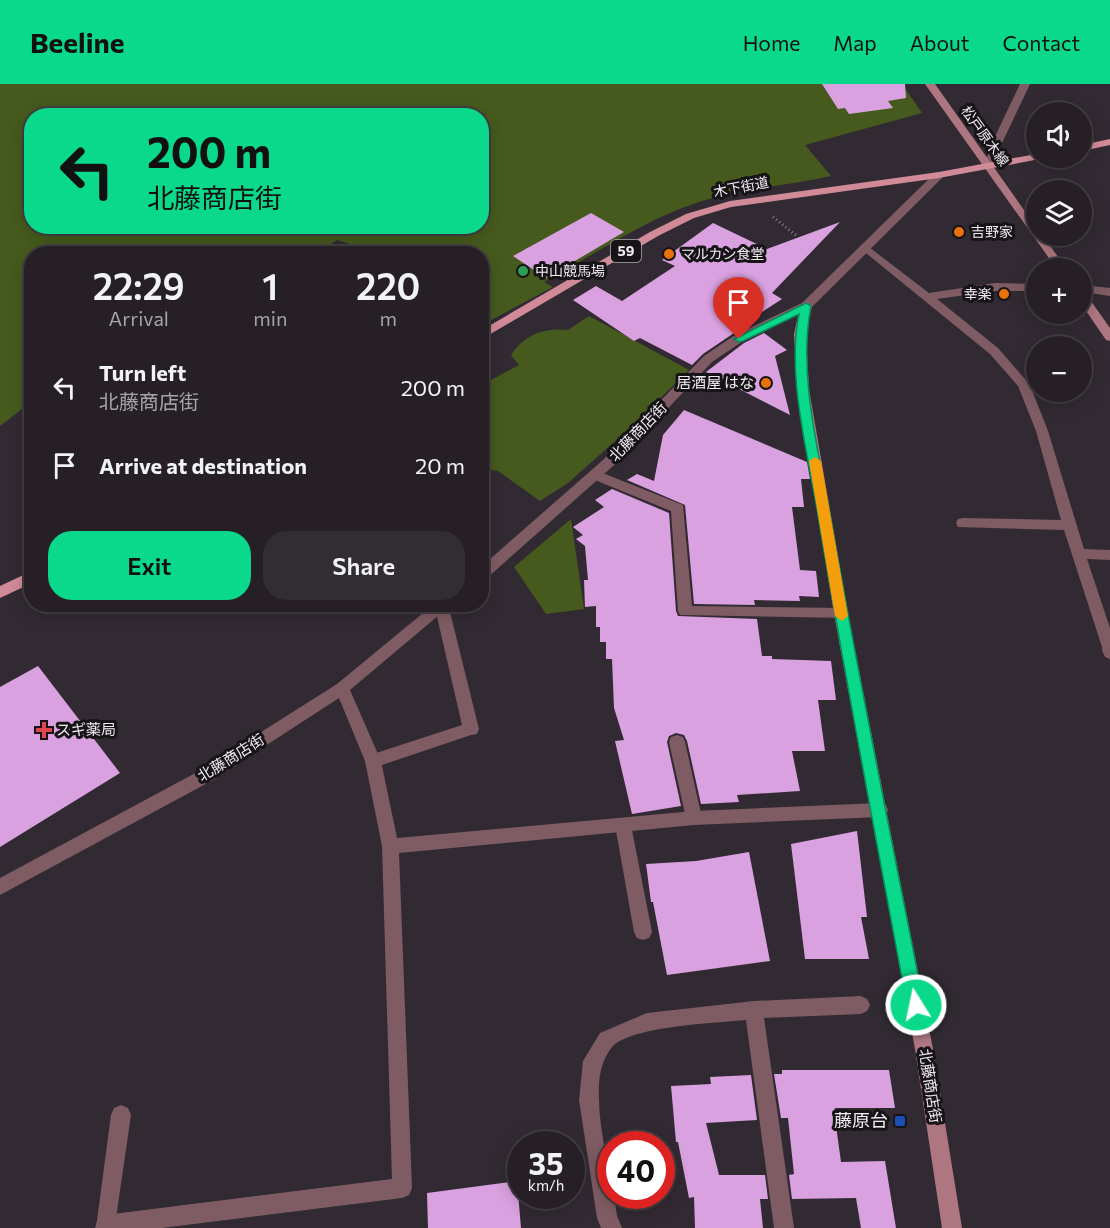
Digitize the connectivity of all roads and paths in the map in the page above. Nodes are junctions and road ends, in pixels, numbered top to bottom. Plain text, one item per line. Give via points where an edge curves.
1 (930, 84) edge
2 (1025, 84) edge
3 (1110, 142) edge
4 (1092, 146) edge
5 (1026, 159) edge
6 (989, 167) junction
7 (939, 175) junction
8 (765, 211) dead end
9 (1026, 219) edge
10 (798, 237) dead end
11 (865, 247) junction
12 (1026, 287) edge
13 (1092, 290) edge
14 (1110, 292) edge
15 (926, 297) junction
16 (806, 306) junction
17 (1092, 312) edge
18 (489, 330) edge
19 (1110, 338) edge
20 (595, 475) junction
21 (963, 523) dead end
22 (1069, 525) junction
23 (1078, 554) junction
24 (1110, 555) edge
25 (489, 568) edge
26 (24, 580) edge
27 (0, 593) edge
28 (436, 612) edge
29 (444, 612) edge
30 (841, 614) junction
31 (1110, 651) edge
32 (342, 687) junction
33 (677, 742) dead end
34 (373, 761) junction
35 (880, 810) junction
36 (693, 818) junction
37 (622, 825) junction
38 (390, 846) junction
39 (0, 887) edge
40 (643, 932) dead end
41 (861, 1005) dead end
42 (754, 1010) junction
43 (121, 1116) dead end
44 (105, 1227) edge
45 (612, 1228) edge
46 (784, 1228) edge
47 (952, 1228) edge

1 - 6 street, 松戸原木線
2 - 6 street
3 - 4 main road
5 - 6 main road, 木下街道 / 59
6 - 7 main road, 木下街道 / 59
6 - 9 street, 松戸原木線
7 - 11 street, 北藤商店街
7 - 18 main road, 木下街道 / 59 via 706,211 654,234
8 - 10 path
11 - 15 street
11 - 16 street, 北藤商店街
12 - 15 street via 995,287
13 - 14 street
15 - 22 street via 994,351 1024,384
16 - 20 street, 北藤商店街 via 708,359
16 - 30 street, 北藤商店街 via 800,334 803,389
17 - 19 street
20 - 25 street, 北藤商店街
20 - 30 street via 678,508 685,611
21 - 22 street
22 - 23 street
23 - 24 street
23 - 31 street
26 - 27 main road
28 - 32 street, 北藤商店街
29 - 34 street via 471,729
30 - 35 street, 北藤商店街
32 - 34 street
32 - 39 street, 北藤商店街 via 207,775
33 - 36 street
34 - 38 street
35 - 36 street
35 - 47 street, 北藤商店街
36 - 37 street
37 - 38 street
37 - 40 street
38 - 44 street via 402,1188
41 - 42 street
42 - 45 street via 647,1022 607,1039 592,1061 589,1100
42 - 46 street
43 - 44 street

